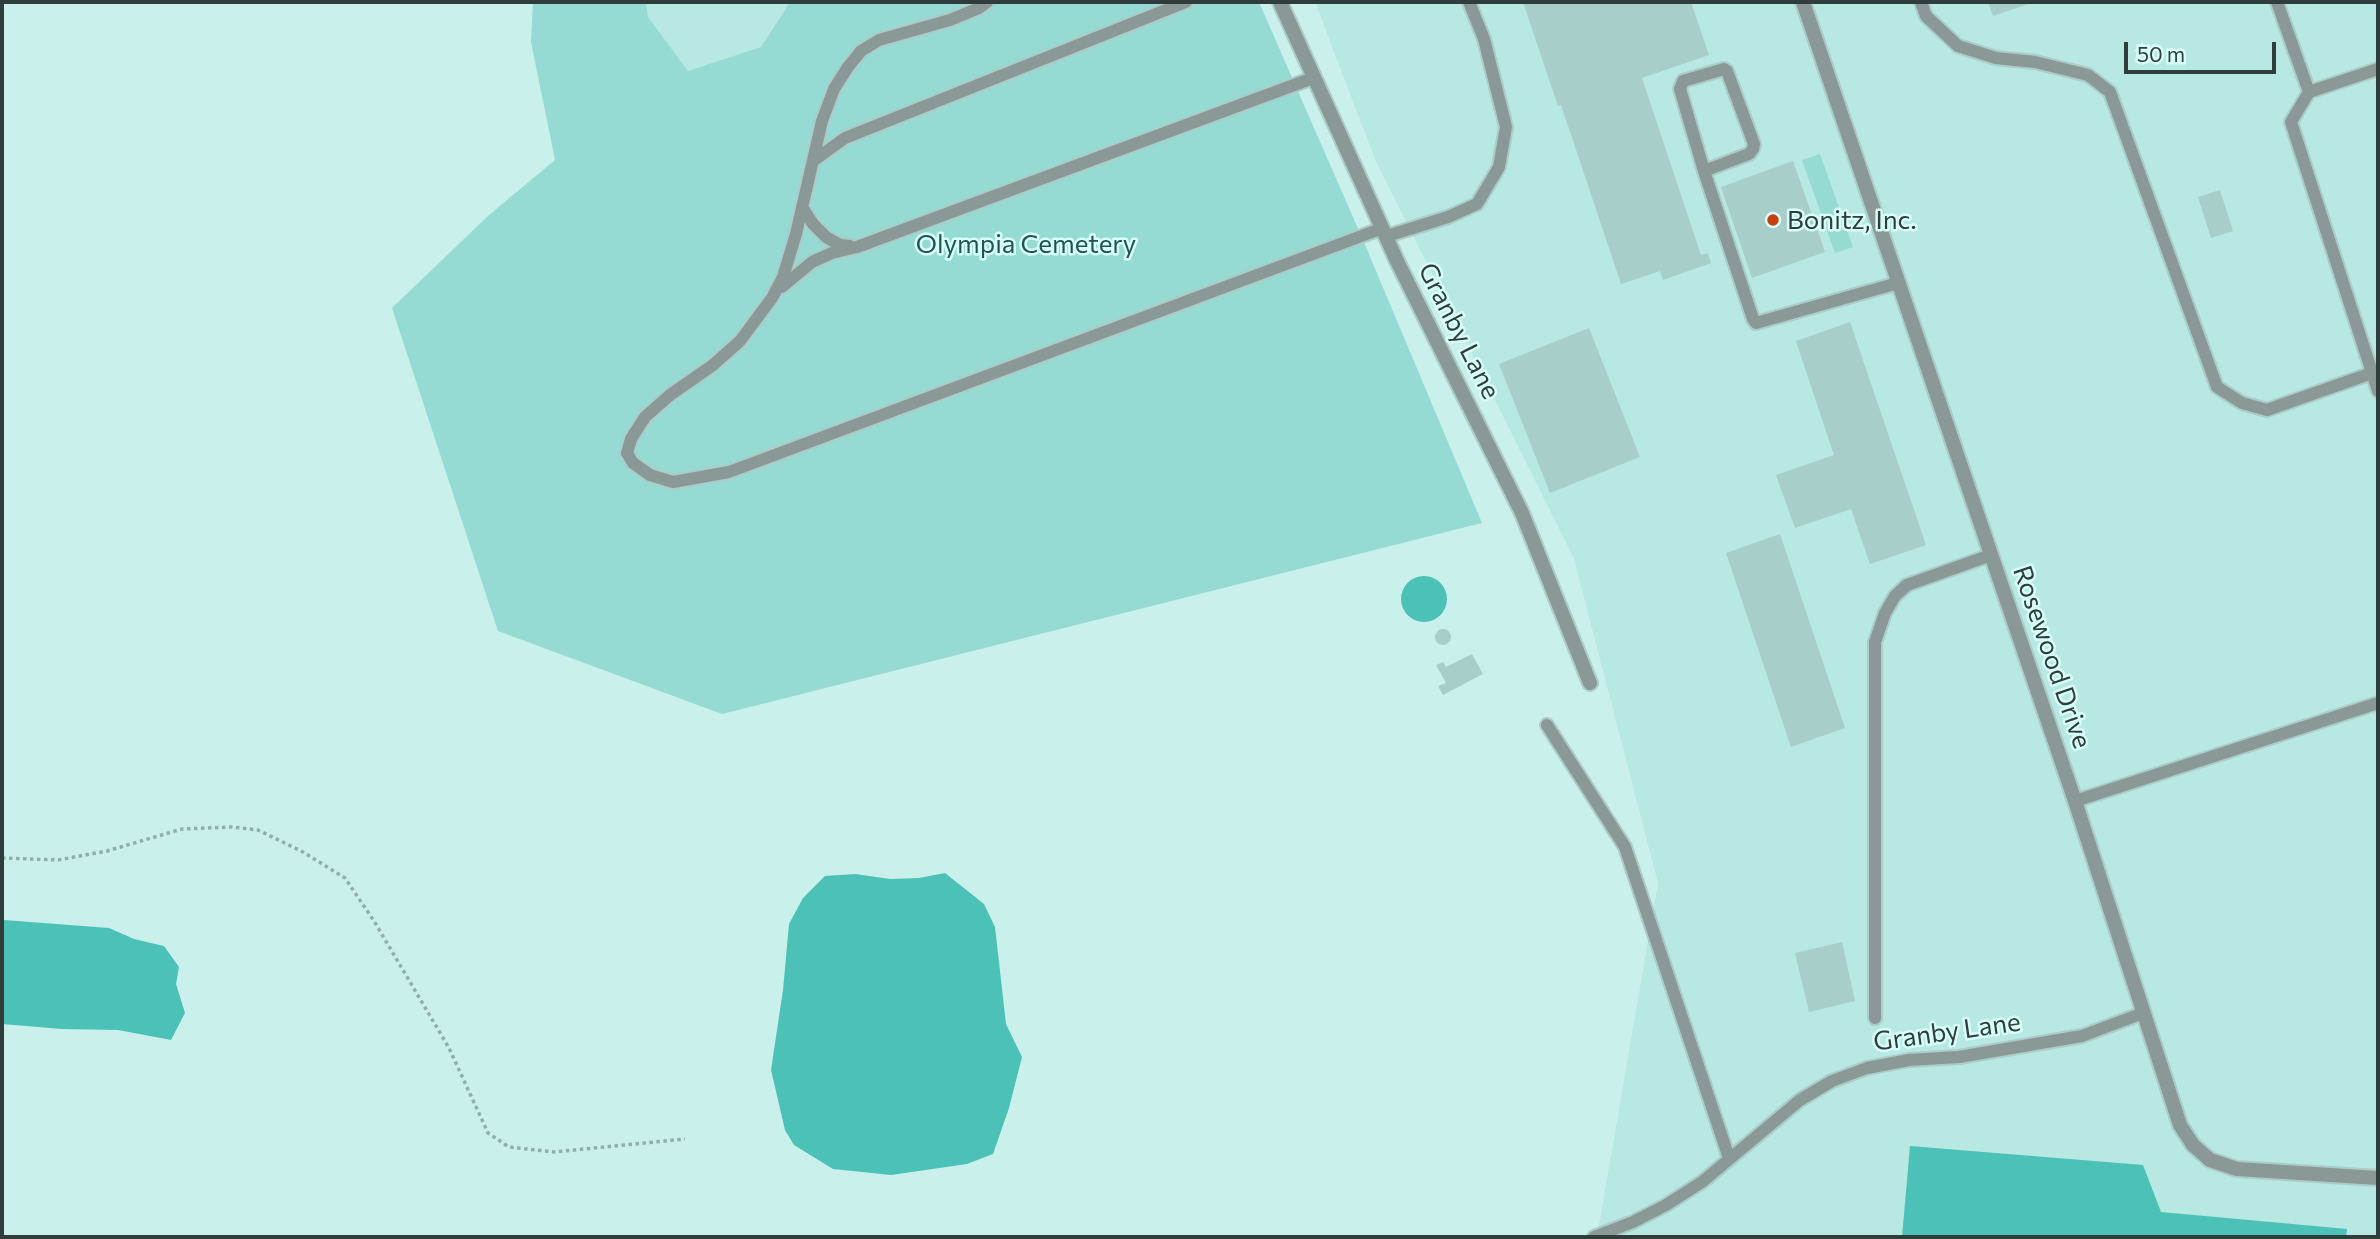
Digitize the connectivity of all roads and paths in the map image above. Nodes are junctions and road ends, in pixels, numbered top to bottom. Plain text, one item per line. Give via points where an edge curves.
1 (987, 2) edge
2 (1186, 2) edge
3 (1280, 2) edge
4 (1469, 2) edge
5 (1802, 2) edge
6 (1921, 2) edge
7 (2277, 2) edge
8 (2378, 69) edge
9 (1313, 78) junction
10 (2309, 92) junction
11 (820, 132) junction
12 (840, 141) junction
13 (813, 161) junction
14 (1704, 171) junction
15 (802, 207) junction
16 (1385, 232) junction
17 (857, 247) junction
18 (1898, 283) junction
19 (772, 298) junction
20 (2372, 373) junction
21 (2378, 391) edge
22 (1991, 555) junction
23 (1590, 683) dead end
24 (2378, 703) edge
25 (1547, 725) dead end
26 (2075, 801) junction
27 (2, 858) edge
28 (2143, 1013) junction
29 (1875, 1018) dead end
30 (685, 1139) dead end
31 (1729, 1158) junction
32 (2378, 1178) edge
33 (1594, 1237) edge

1 - 11 lane via 950,20 879,40 862,51 834,89
2 - 12 lane
3 - 9 street, Granby Lane
4 - 16 lane via 1484,39 1506,127 1499,167 1477,204 1448,217
5 - 18 street, Rosewood Drive
6 - 20 lane via 1926,16 1958,46 2088,75 2110,92 2217,387 2242,403 2267,410
7 - 10 lane
8 - 10 lane
9 - 16 street, Granby Lane
9 - 17 lane
10 - 20 lane via 2291,122
11 - 12 lane
11 - 13 lane
12 - 13 lane
13 - 15 lane
14 - 14 lane via 1681,85 1724,69 1753,149
14 - 18 lane via 1756,323
15 - 17 lane via 826,237
15 - 19 lane via 783,277
16 - 19 lane via 729,472 673,482 650,475 633,463 627,453 645,417 740,341
16 - 23 street, Granby Lane via 1522,513
17 - 19 lane via 812,262
18 - 22 street, Rosewood Drive
20 - 21 lane
22 - 26 street, Rosewood Drive
22 - 29 lane via 1907,585 1885,613 1875,642
24 - 26 lane
25 - 31 lane via 1625,847
26 - 28 street, Rosewood Drive
27 - 30 path via 58,860 182,829 258,830 345,878 449,1048 488,1133 509,1147 554,1152
28 - 31 lane, Granby Lane via 2082,1036 1867,1068 1800,1100
28 - 32 street, Rosewood Drive via 2180,1125 2210,1160 2237,1169
31 - 33 lane, Granby Lane via 1666,1205

